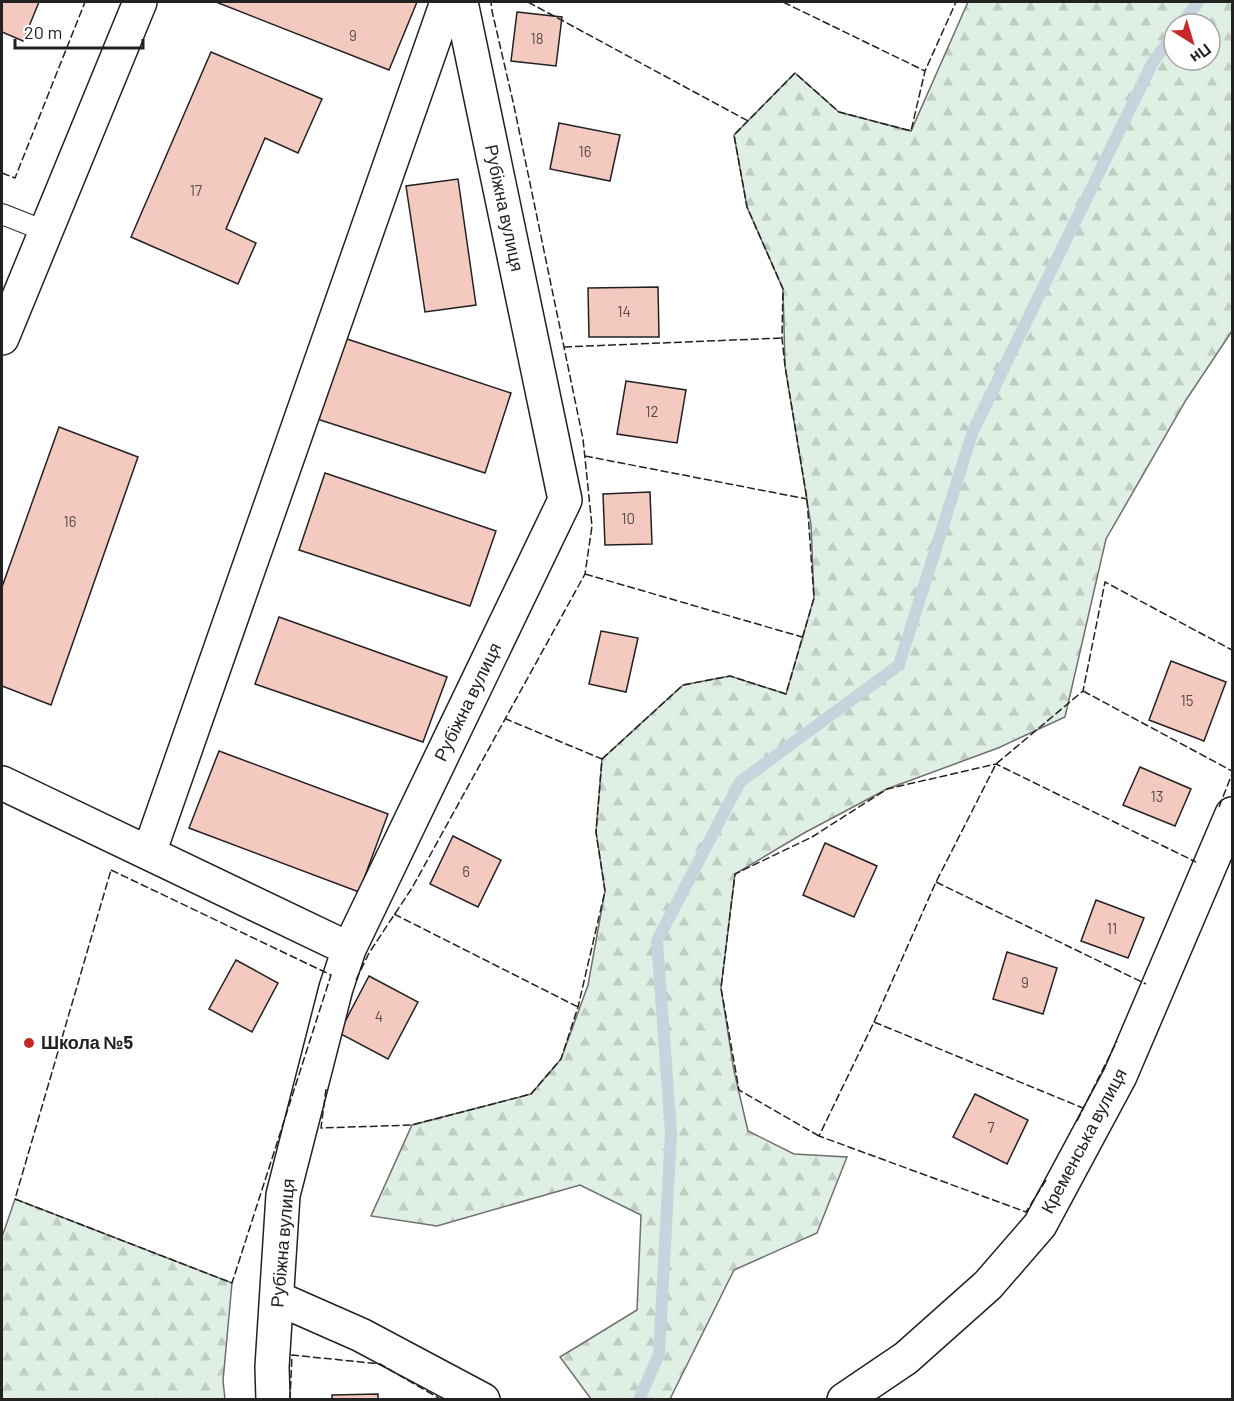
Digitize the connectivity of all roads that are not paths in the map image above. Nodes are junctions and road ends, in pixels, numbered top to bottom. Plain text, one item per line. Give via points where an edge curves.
1 (140, 2) edge
2 (447, 2) edge
3 (461, 2) edge
4 (2, 214) edge
5 (45, 231) junction
6 (2, 338) edge
7 (2, 783) edge
8 (1233, 814) edge
9 (149, 853) junction
10 (349, 949) junction
11 (277, 1298) junction
12 (273, 1400) edge
13 (483, 1400) edge
14 (844, 1400) edge

1 - 5 street
2 - 9 street
3 - 10 street, Рубіжна вулиця via 565,500
4 - 5 lane
5 - 6 street
7 - 9 street
8 - 14 street, Кременська вулиця via 1120,1077 1040,1225 980,1293 906,1358
9 - 10 street
10 - 11 street, Рубіжна вулиця via 283,1195
11 - 12 street, Рубіжна вулиця
11 - 13 street via 362,1335

